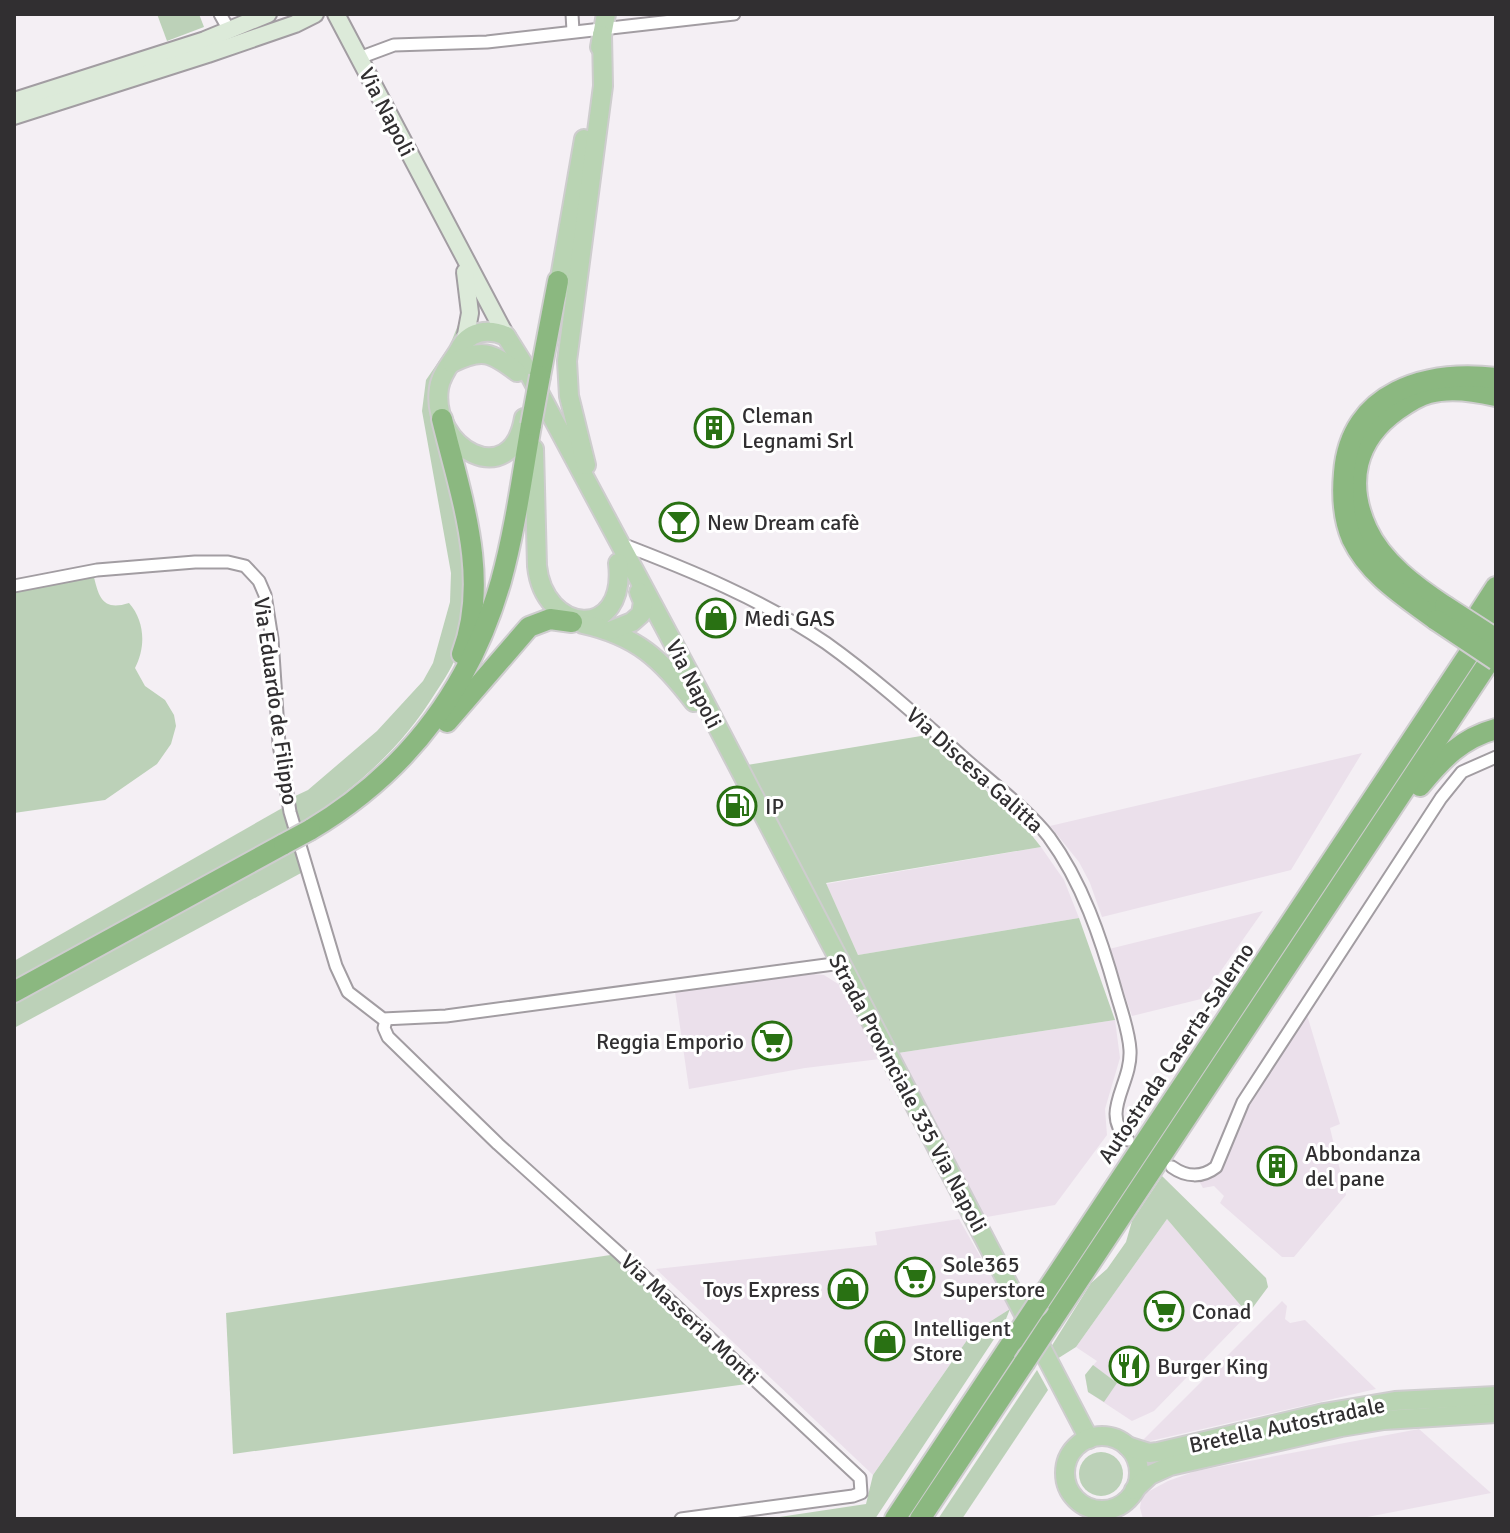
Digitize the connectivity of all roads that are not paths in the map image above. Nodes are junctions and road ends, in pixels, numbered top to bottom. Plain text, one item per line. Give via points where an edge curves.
1 (220, 14) edge
2 (268, 14) edge
3 (315, 14) edge
4 (336, 14) edge
5 (572, 14) edge
6 (734, 14) edge
7 (295, 24) junction
8 (604, 26) edge
9 (229, 30) junction
10 (345, 31) junction
11 (573, 31) junction
12 (359, 58) junction
13 (65, 93) junction
14 (14, 101) edge
15 (14, 116) edge
16 (463, 258) junction
17 (558, 281) joint
18 (506, 336) junction
19 (465, 340) junction
20 (484, 353) junction
21 (452, 363) junction
22 (534, 375) junction
23 (1496, 378) edge
24 (1496, 396) edge
25 (442, 419) junction
26 (531, 424) junction
27 (594, 495) junction
28 (606, 518) junction
29 (619, 543) junction
30 (618, 563) junction
31 (14, 586) edge
32 (1496, 587) edge
33 (643, 609) junction
34 (1440, 613) junction
35 (1496, 613) edge
36 (572, 622) joint
37 (612, 630) junction
38 (1496, 639) edge
39 (1496, 651) edge
40 (1496, 660) edge
41 (694, 702) junction
42 (1496, 729) edge
43 (1409, 743) junction
44 (726, 748) junction
45 (408, 753) junction
46 (1496, 757) edge
47 (390, 771) junction
48 (1294, 955) junction
49 (841, 963) junction
50 (14, 992) edge
51 (386, 1020) junction
52 (1128, 1140) dead end
53 (1172, 1167) dead end
54 (1496, 1396) edge
55 (1496, 1413) edge
56 (1089, 1439) junction
57 (1127, 1446) junction
58 (1129, 1504) edge
59 (681, 1519) edge
60 (895, 1519) edge
61 (920, 1519) edge

1 - 9 street
2 - 9 street
3 - 7 street
4 - 10 street, Via Napoli
5 - 11 street
6 - 8 street
7 - 10 street via 325,20
7 - 13 street
8 - 11 street
8 - 17 main road
8 - 27 main road via 603,86 567,361 569,396
9 - 13 street
10 - 12 street, Via Napoli
11 - 12 street via 487,42 394,45
12 - 16 street, Via Napoli
13 - 14 street
13 - 15 street
16 - 18 street, Via Napoli
16 - 19 street via 470,313
17 - 22 highway
18 - 19 main road via 479,332
18 - 20 main road
18 - 22 main road, Via Napoli
18 - 27 main road, Via Napoli
19 - 21 main road
20 - 21 main road
20 - 22 main road
21 - 25 main road via 439,387
22 - 26 highway, bridge
22 - 30 main road, Via Napoli
23 - 34 highway via 1441,377 1390,395 1371,410 1345,458 1342,492 1352,538 1374,572
24 - 34 highway via 1453,390 1411,400 1369,436 1359,459 1356,482 1368,532
25 - 26 main road via 469,454 495,457 507,452
25 - 45 highway via 472,550 473,605 454,675 416,731
26 - 30 main road via 538,582 546,600 572,617 606,613 620,590
26 - 45 highway via 507,556 485,628 447,702
27 - 28 main road, Via Napoli
28 - 29 main road, Via Napoli
28 - 33 main road
29 - 44 main road, Via Napoli
29 - 52 street, Via Discesa Galitta via 697,573 824,642 887,690 1047,835 1084,895 1123,1016 1129,1059 1114,1116 1117,1130
30 - 33 main road, Via Napoli
31 - 51 street, Via Eduardo de Filippo via 97,570 195,562 245,566 259,581 272,639 290,812 348,992
32 - 43 highway via 1432,688
33 - 37 main road via 637,619
33 - 41 main road, Via Napoli
34 - 38 highway, bridge
34 - 40 highway, bridge
35 - 43 highway, Autostrada Caserta-Salerno
36 - 37 main road
36 - 47 highway via 550,619 529,627 408,763
37 - 41 main road via 659,661
39 - 48 highway, Autostrada Caserta-Salerno
41 - 44 main road, Via Napoli
42 - 48 highway via 1468,739 1440,762 1334,917
43 - 60 highway, Autostrada Caserta-Salerno, bridge
44 - 49 main road, Strada Provinciale 335 Via Napoli
45 - 47 highway
46 - 53 street via 1462,772 1441,798 1264,1068 1233,1121 1216,1167 1189,1175
47 - 50 highway, bridge via 310,830
48 - 61 highway, Autostrada Caserta-Salerno, bridge
49 - 51 street
49 - 56 main road, Strada Provinciale 335 Via Napoli
51 - 59 street, Via Masseria Monti via 388,1037 862,1484 861,1493 853,1496
54 - 57 main road, Bretella Autostradale via 1383,1403 1158,1452
55 - 58 main road, Bretella Autostradale via 1384,1420 1170,1466 1150,1475
56 - 57 main road via 1113,1438
56 - 58 main road via 1074,1449 1066,1464 1069,1490 1089,1507 1106,1510
57 - 58 main road via 1138,1467

